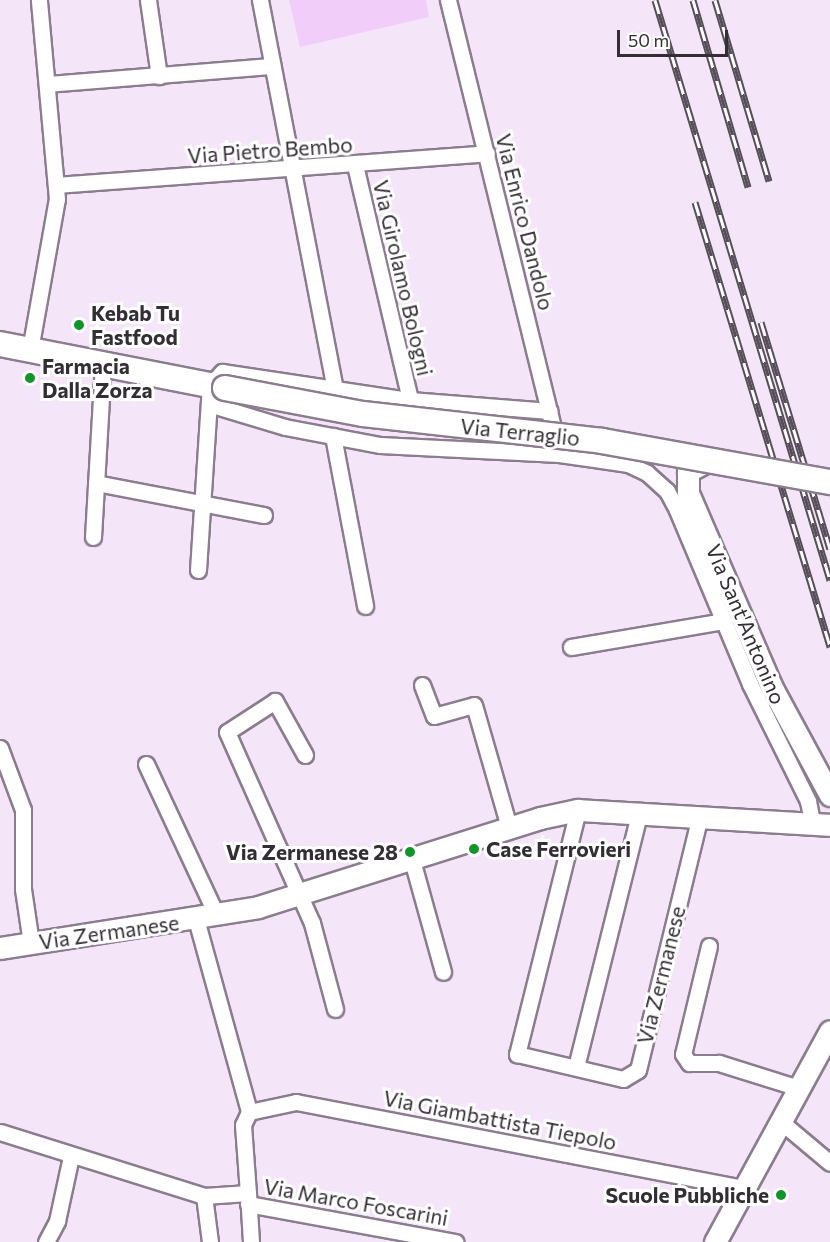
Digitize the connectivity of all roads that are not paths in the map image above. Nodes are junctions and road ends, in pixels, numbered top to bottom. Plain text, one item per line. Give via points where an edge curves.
1 (39, 0) edge
2 (148, 0) edge
3 (260, 0) edge
4 (448, 0) edge
5 (272, 66) junction
6 (159, 76) junction
7 (47, 84) junction
8 (487, 153) junction
9 (355, 165) junction
10 (291, 170) junction
11 (56, 186) junction
12 (0, 344) edge
13 (30, 350) junction
14 (103, 364) junction
15 (335, 389) junction
16 (215, 392) junction
17 (410, 400) junction
18 (550, 411) junction
19 (333, 436) junction
20 (559, 454) junction
21 (709, 460) junction
22 (830, 482) edge
23 (96, 483) junction
24 (203, 503) junction
25 (264, 515) dead end
26 (93, 537) dead end
27 (198, 570) dead end
28 (365, 606) dead end
29 (723, 621) junction
30 (571, 647) dead end
31 (422, 685) dead end
32 (0, 748) edge
33 (305, 755) dead end
34 (146, 764) dead end
35 (830, 794) edge
36 (578, 810) junction
37 (640, 812) junction
38 (700, 815) junction
39 (821, 824) edge
40 (509, 827) junction
41 (412, 860) junction
42 (298, 896) junction
43 (217, 916) junction
44 (196, 919) junction
45 (31, 943) junction
46 (709, 946) dead end
47 (0, 948) edge
48 (443, 972) dead end
49 (334, 1009) dead end
50 (830, 1031) edge
51 (576, 1067) junction
52 (799, 1088) junction
53 (249, 1112) junction
54 (780, 1121) junction
55 (0, 1132) edge
56 (71, 1156) junction
57 (830, 1163) edge
58 (744, 1188) junction
59 (204, 1196) junction
60 (248, 1199) junction
61 (46, 1242) edge
62 (210, 1242) edge
63 (251, 1242) edge
64 (456, 1242) edge
65 (714, 1242) edge

1 - 7 street
2 - 6 street
3 - 5 street
4 - 8 street, Via Enrico Dandolo
5 - 6 street
5 - 10 street
6 - 7 street
7 - 11 street
8 - 9 street, Via Pietro Bembo
8 - 18 street, Via Enrico Dandolo
9 - 10 street, Via Pietro Bembo
9 - 17 street, Via Girolamo Bologni
10 - 11 street, Via Pietro Bembo
10 - 15 street
11 - 13 street via 57,213
12 - 13 main road, Via Terraglio
13 - 14 main road, Via Terraglio
14 - 16 main road, Via Terraglio
14 - 23 street
15 - 16 street, Via Terraglio via 231,370 214,376
15 - 17 street, Via Terraglio
16 - 19 street, Via Terraglio
16 - 21 main road, Via Terraglio, bridge via 363,414 564,436
16 - 24 street
17 - 18 street, Via Terraglio
18 - 20 street, Via Enrico Dandolo
19 - 20 street, Via Terraglio via 380,445
19 - 28 street
20 - 29 street, Via Terraglio via 628,464 655,479 677,510
21 - 22 main road, Via Terraglio, bridge
21 - 35 street, Via Sant'Antonino via 688,471 689,496 771,686
23 - 24 street
23 - 26 street
24 - 25 street
24 - 27 street
29 - 30 street
29 - 39 street, Via Terraglio
31 - 40 street via 434,716 474,705
32 - 45 street via 23,810 23,889
33 - 42 street via 275,701 227,732
34 - 43 street
36 - 37 street, Via Zermanese
36 - 40 street, Via Zermanese
36 - 51 street, Via Zermanese via 517,1054
37 - 38 street, Via Zermanese
37 - 51 street
38 - 39 street, Via Zermanese
38 - 51 street, Via Zermanese via 638,1070 623,1079
40 - 41 street, Via Zermanese
41 - 42 street, Via Zermanese
41 - 48 street
42 - 43 street, Via Zermanese
42 - 49 street via 312,923
43 - 44 street, Via Zermanese
44 - 45 street, Via Zermanese
44 - 53 street
45 - 47 street, Via Zermanese
46 - 52 street via 683,1054 689,1063 720,1063
50 - 52 street
52 - 54 street
53 - 58 street, Via Giambattista Tiepolo via 296,1102
53 - 60 street via 243,1125
54 - 57 street
54 - 58 street
55 - 56 street
56 - 59 street
56 - 61 street via 57,1221
58 - 65 street
59 - 60 street, Via Marco Foscarini
59 - 62 street
60 - 63 street
60 - 64 street, Via Marco Foscarini

